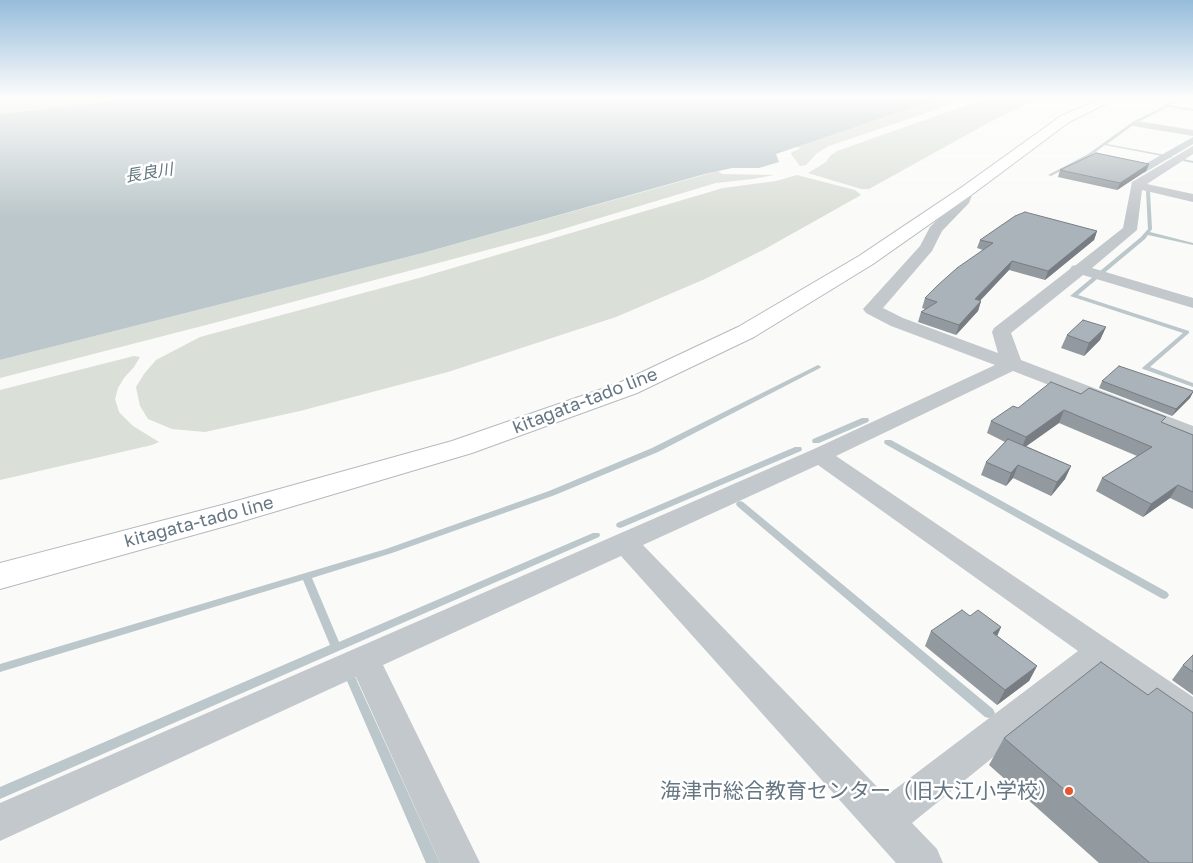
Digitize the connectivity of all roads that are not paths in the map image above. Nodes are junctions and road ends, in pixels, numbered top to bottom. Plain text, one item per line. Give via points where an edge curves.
1 (1040, 137) edge
2 (1193, 149) edge
3 (1136, 185) junction
4 (968, 190) junction
5 (1193, 198) edge
6 (1083, 271) junction
7 (1193, 303) edge
8 (1012, 364) junction
9 (1193, 434) edge
10 (819, 455) junction
11 (624, 542) junction
12 (0, 576) edge
13 (1101, 652) junction
14 (364, 659) junction
15 (1193, 716) edge
16 (0, 822) edge
17 (884, 822) junction
18 (460, 863) edge
19 (923, 863) edge

1 - 4 main road, kitagata-tado line
2 - 3 street
3 - 5 street
3 - 6 street via 1130,230
4 - 8 street via 964,200 935,230 927,248 872,309 946,342
4 - 12 main road, kitagata-tado line via 866,260 746,332 628,388 462,447
6 - 7 street
6 - 8 street via 1001,332
8 - 9 street
8 - 10 street
10 - 11 street
10 - 13 street
11 - 14 street
11 - 17 street
13 - 15 street
13 - 17 street
14 - 16 street
14 - 18 street
17 - 19 street

